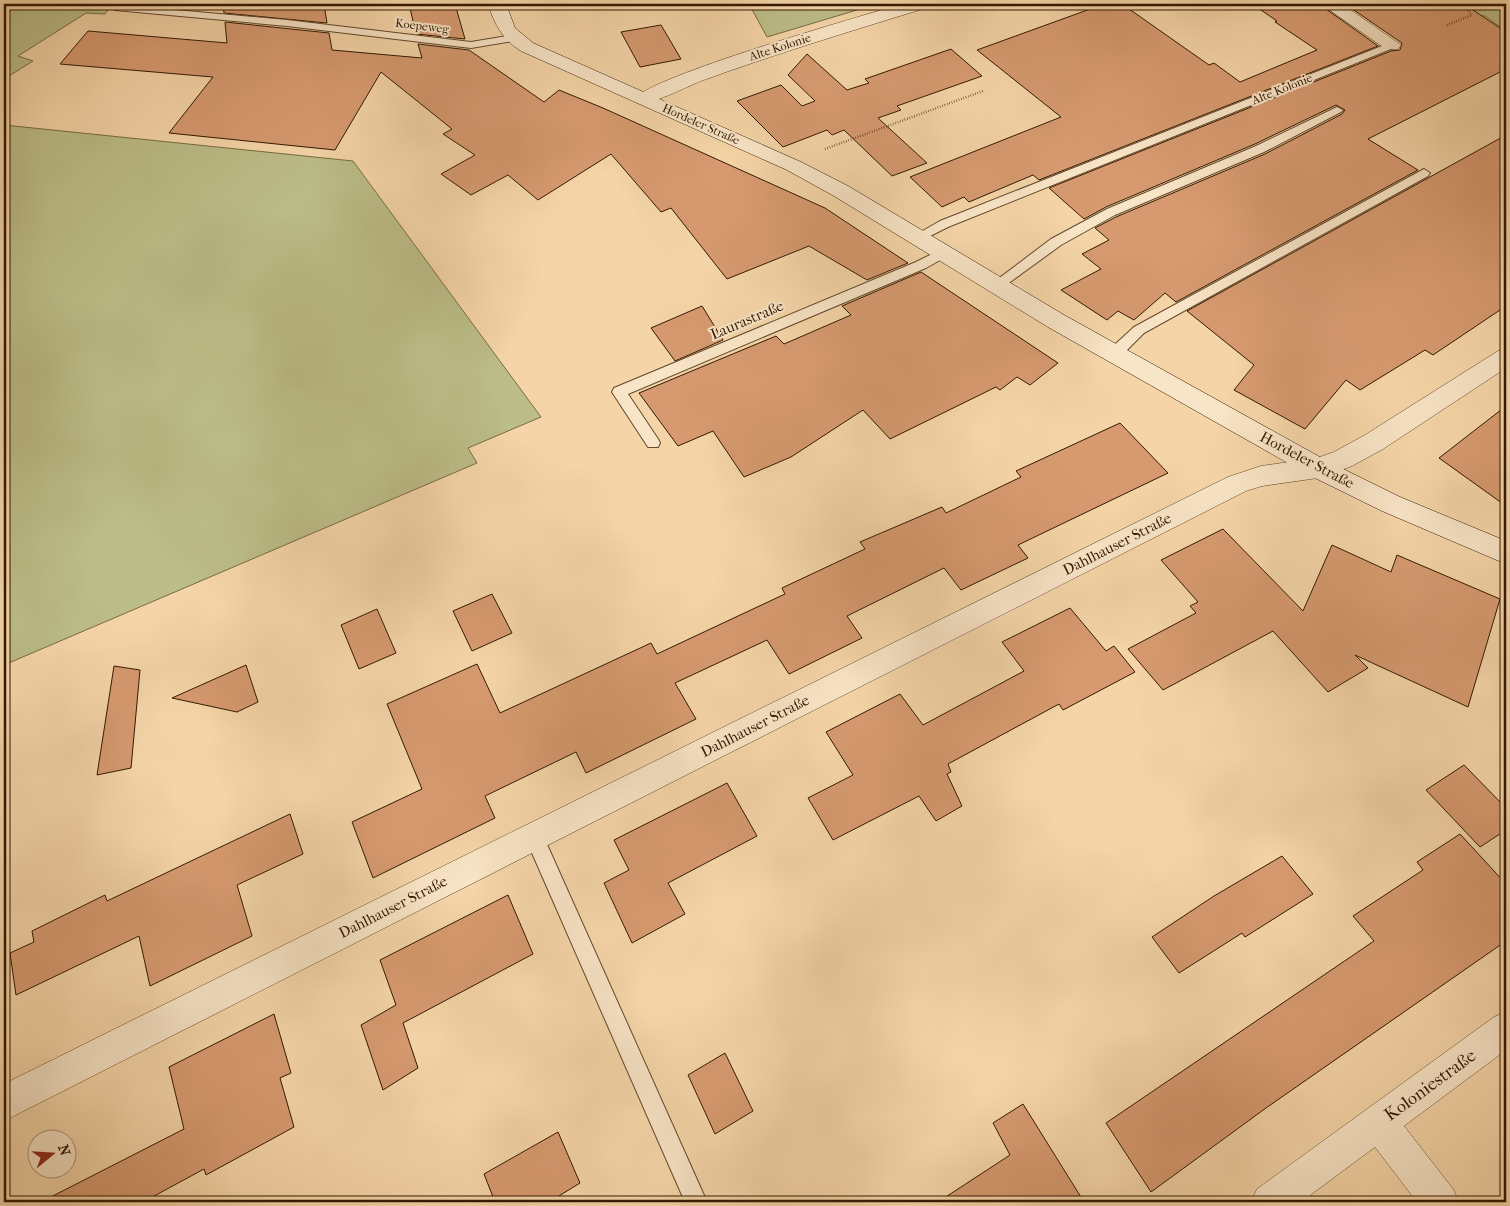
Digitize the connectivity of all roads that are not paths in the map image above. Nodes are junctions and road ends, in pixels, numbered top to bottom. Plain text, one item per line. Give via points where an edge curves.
1 (497, 4) edge
2 (920, 4) edge
3 (1330, 4) edge
4 (119, 8) dead end
5 (512, 38) junction
6 (1392, 45) joint
7 (644, 99) junction
8 (1337, 110) dead end
9 (1102, 161) joint
10 (1424, 173) dead end
11 (918, 237) junction
12 (944, 252) junction
13 (997, 285) junction
14 (1114, 354) junction
15 (1506, 357) edge
16 (653, 443) dead end
17 (1318, 468) junction
18 (1506, 553) edge
19 (534, 837) junction
20 (1506, 1029) edge
21 (4, 1103) edge
22 (1379, 1123) junction
23 (696, 1202) edge
24 (1270, 1202) edge
25 (1440, 1202) edge

1 - 5 street
2 - 7 street, Alte Kolonie via 772,49 667,87
3 - 6 street, Alte Kolonie
4 - 5 lane, Koepeweg via 381,33 471,46
5 - 7 street, Hordeler Straße
6 - 9 lane, Alte Kolonie
7 - 11 street, Hordeler Straße via 794,166
8 - 13 lane via 1260,149 1111,212 1056,242
9 - 11 lane
10 - 14 lane via 1139,330
11 - 12 street, Hordeler Straße
12 - 13 street, Hordeler Straße
12 - 16 lane, Laurastraße via 912,269 618,392
13 - 14 street, Hordeler Straße
14 - 17 street, Hordeler Straße
15 - 17 street, Dahlhauser Straße via 1374,442
17 - 18 street, Hordeler Straße
17 - 19 street, Dahlhauser Straße via 1261,476 1237,484
19 - 21 street, Dahlhauser Straße
19 - 23 lane
20 - 22 street, Koloniestraße
22 - 24 street, Koloniestraße
22 - 25 street, Koloniestraße

